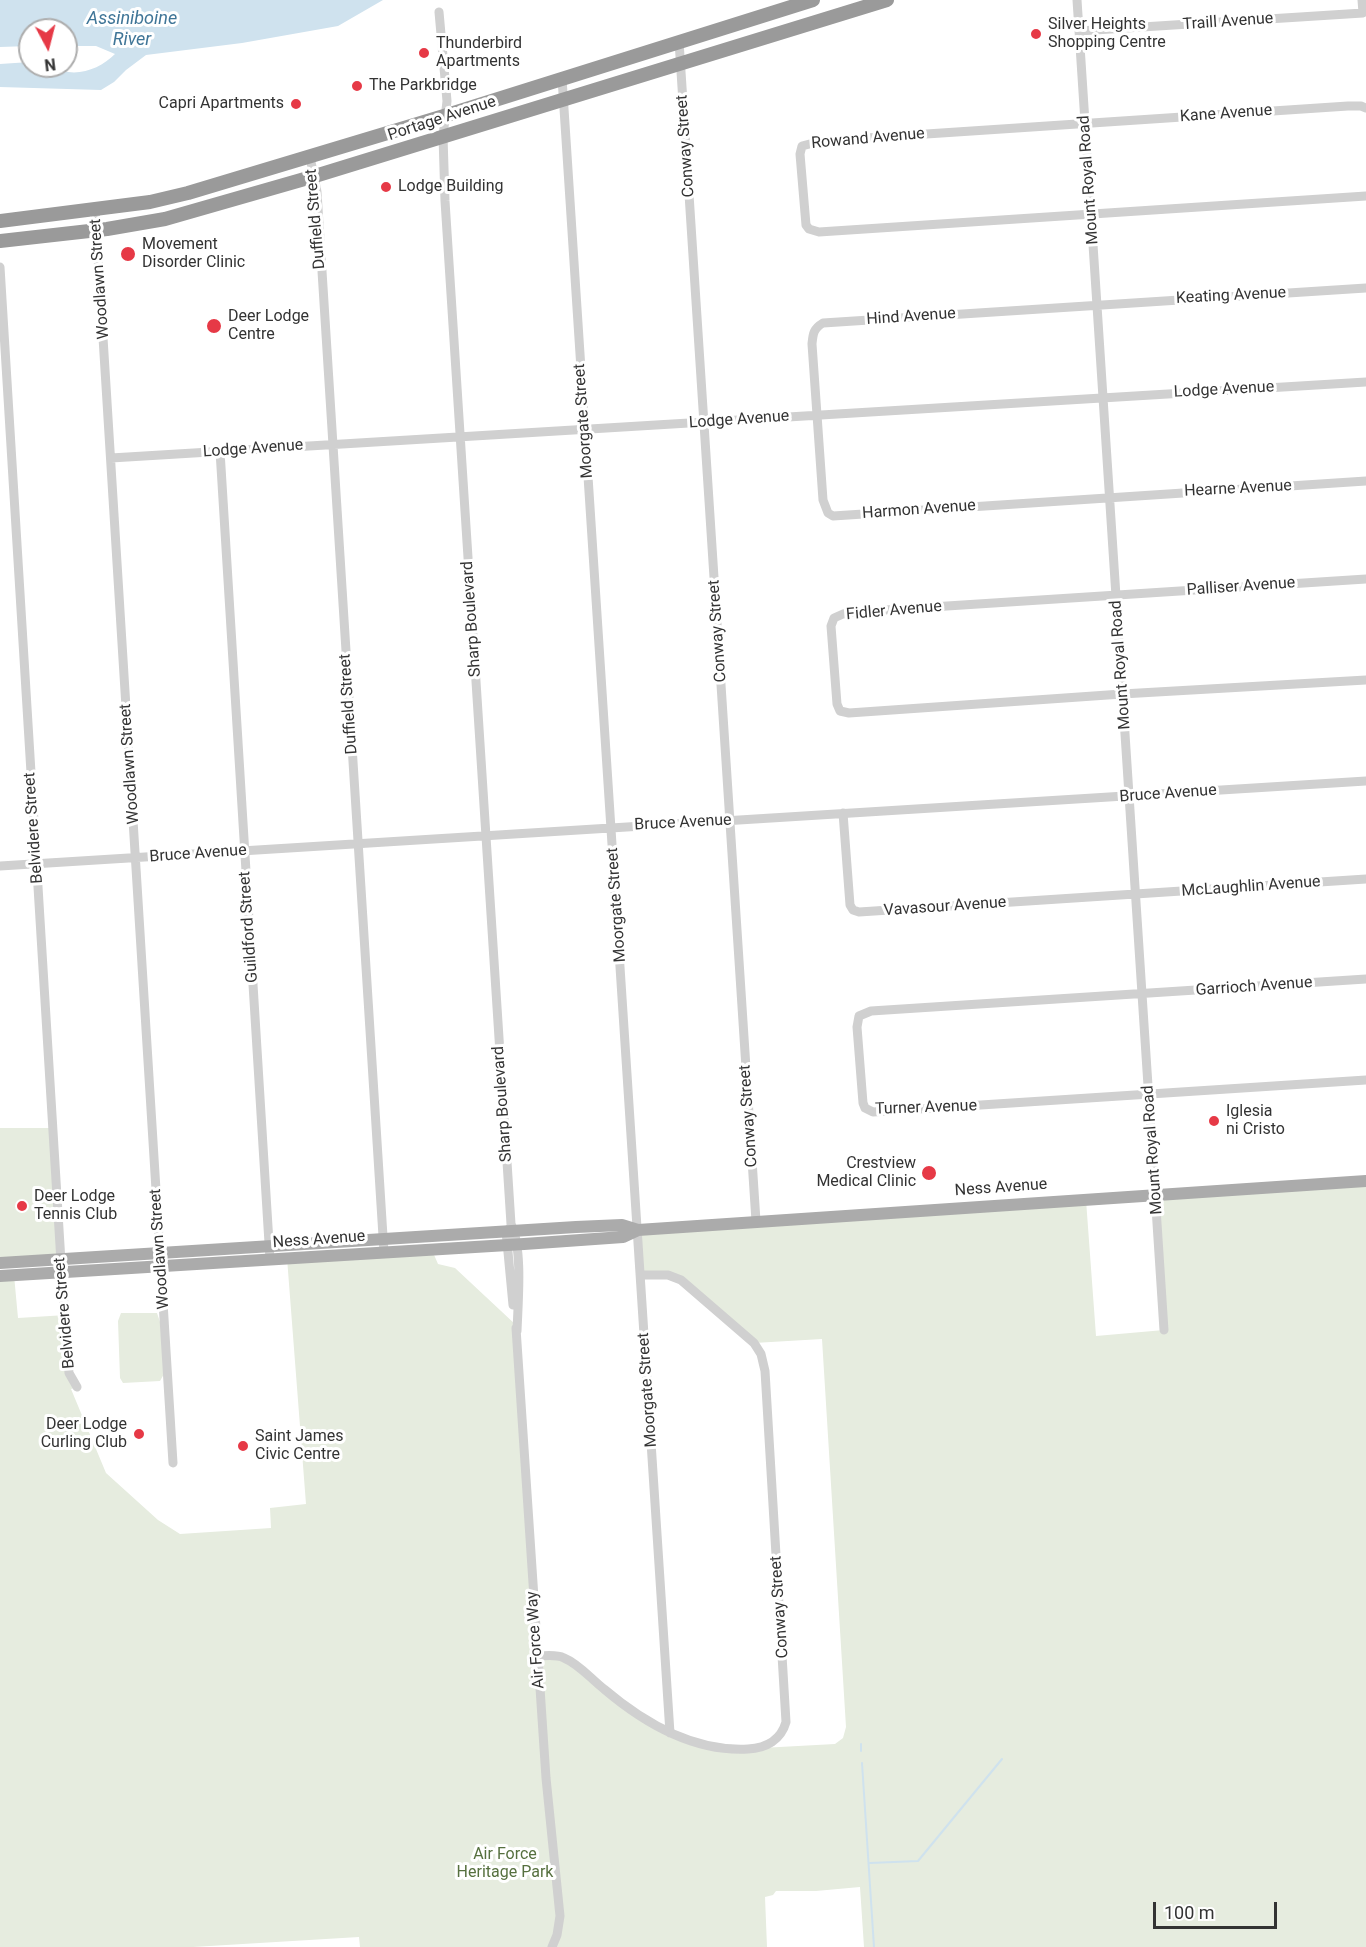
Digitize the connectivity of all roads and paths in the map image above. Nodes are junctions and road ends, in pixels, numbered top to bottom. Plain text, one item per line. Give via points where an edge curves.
1 (813, 0) edge
2 (887, 0) edge
3 (1077, 0) edge
4 (1362, 0) edge
5 (439, 12) dead end
6 (1079, 31) junction
7 (679, 41) junction
8 (681, 62) junction
9 (562, 78) junction
10 (563, 98) junction
11 (1366, 108) edge
12 (444, 116) junction
13 (1085, 123) junction
14 (443, 136) junction
15 (310, 157) junction
16 (315, 176) junction
17 (1366, 196) edge
18 (96, 209) junction
19 (1091, 214) junction
20 (0, 221) edge
21 (98, 230) junction
22 (0, 241) edge
23 (0, 267) edge
24 (1366, 288) edge
25 (1096, 304) junction
26 (1366, 381) edge
27 (1102, 398) junction
28 (817, 415) junction
29 (704, 422) junction
30 (585, 429) junction
31 (460, 437) junction
32 (332, 444) junction
33 (220, 452) junction
34 (111, 458) junction
35 (1366, 481) edge
36 (1109, 496) junction
37 (1366, 579) edge
38 (1116, 595) junction
39 (1366, 680) edge
40 (1122, 694) junction
41 (1366, 781) edge
42 (1130, 796) junction
43 (843, 813) junction
44 (730, 821) junction
45 (611, 828) junction
46 (487, 835) junction
47 (358, 844) junction
48 (244, 851) junction
49 (136, 858) junction
50 (36, 864) junction
51 (0, 866) edge
52 (1366, 879) edge
53 (1136, 894) junction
54 (1366, 979) edge
55 (1142, 994) junction
56 (1366, 1080) edge
57 (1148, 1095) junction
58 (1366, 1181) edge
59 (1154, 1195) junction
60 (756, 1221) junction
61 (511, 1229) junction
62 (638, 1230) junction
63 (382, 1239) junction
64 (512, 1245) junction
65 (269, 1246) junction
66 (384, 1252) junction
67 (160, 1253) junction
68 (60, 1259) junction
69 (270, 1259) junction
70 (0, 1263) edge
71 (161, 1266) junction
72 (61, 1272) junction
73 (641, 1275) junction
74 (0, 1276) edge
75 (1164, 1330) dead end
76 (77, 1387) dead end
77 (173, 1463) dead end
78 (537, 1656) junction
79 (670, 1733) junction
80 (552, 1947) edge

1 - 7 highway, Portage Avenue
2 - 8 highway, Portage Avenue
3 - 6 street, Mount Royal Road
4 - 6 street, Traill Avenue via 1363,13
5 - 12 street, Sharp Boulevard via 447,101
6 - 13 street, Mount Royal Road
7 - 8 street, Conway Street
7 - 9 highway, Portage Avenue
8 - 10 highway, Portage Avenue
8 - 29 street, Conway Street
9 - 10 street, Moorgate Street
9 - 12 highway, Portage Avenue
10 - 14 highway, Portage Avenue
10 - 30 street, Moorgate Street
11 - 13 street, Kane Avenue
12 - 14 street, Sharp Boulevard
12 - 15 highway, Portage Avenue
13 - 19 street, Mount Royal Road
13 - 19 street, Rowand Avenue via 821,141 801,146 801,164 806,225 814,231
14 - 16 highway, Portage Avenue
14 - 31 street, Sharp Boulevard
15 - 16 street, Duffield Street
15 - 18 highway, Portage Avenue via 175,196
16 - 21 highway, Portage Avenue via 165,219
16 - 32 street, Duffield Street
17 - 19 street
18 - 20 highway, Portage Avenue
18 - 21 street, Woodlawn Street
19 - 25 street, Mount Royal Road
21 - 22 highway, Portage Avenue
21 - 34 street, Woodlawn Street
23 - 50 street, Belvidere Street
24 - 25 street, Keating Avenue
25 - 27 street, Mount Royal Road
25 - 28 street, Hind Avenue via 823,323 813,333
26 - 27 street, Lodge Avenue
27 - 28 street, Lodge Avenue
27 - 36 street, Mount Royal Road
28 - 29 street, Lodge Avenue
28 - 36 street, Harmon Avenue via 823,500 833,516
29 - 30 street, Lodge Avenue
29 - 44 street, Conway Street
30 - 31 street, Lodge Avenue
30 - 45 street, Moorgate Street
31 - 32 street, Lodge Avenue
31 - 46 street, Sharp Boulevard
32 - 33 street, Lodge Avenue
32 - 47 street, Duffield Street
33 - 34 street, Lodge Avenue
33 - 48 street, Guildford Street
34 - 49 street, Woodlawn Street
35 - 36 street, Hearne Avenue
36 - 38 street, Mount Royal Road
37 - 38 street, Palliser Avenue
38 - 40 street, Mount Royal Road
38 - 40 street, Fidler Avenue via 843,614 834,618 831,626 840,711
39 - 40 street
40 - 42 street, Mount Royal Road
41 - 42 street, Bruce Avenue
42 - 43 street, Bruce Avenue
42 - 53 street, Mount Royal Road
43 - 44 street, Bruce Avenue
43 - 53 street, Vavasour Avenue via 850,905 859,912
44 - 45 street, Bruce Avenue
44 - 60 street, Conway Street
45 - 46 street, Bruce Avenue
45 - 62 street, Moorgate Street
46 - 47 street, Bruce Avenue
46 - 61 street, Sharp Boulevard
47 - 48 street, Bruce Avenue
47 - 63 street, Duffield Street
48 - 49 street, Bruce Avenue
48 - 65 street, Guildford Street
49 - 50 street, Bruce Avenue
49 - 67 street, Woodlawn Street
50 - 51 street, Bruce Avenue
50 - 68 street, Belvidere Street
52 - 53 street, McLaughlin Avenue
53 - 55 street, Mount Royal Road
54 - 55 street, Garrioch Avenue
55 - 57 street, Mount Royal Road
55 - 57 street, Turner Avenue via 872,1011 859,1016 857,1027 863,1103 873,1112
56 - 57 street
57 - 59 street, Mount Royal Road
58 - 59 main road, Ness Avenue
59 - 60 main road, Ness Avenue
59 - 75 street, Mount Royal Road
60 - 62 main road, Ness Avenue
61 - 62 main road, Ness Avenue via 622,1225
61 - 63 main road, Ness Avenue
61 - 64 street, Air Force Way
62 - 64 main road, Ness Avenue via 623,1237
62 - 73 street, Moorgate Street
63 - 65 main road, Ness Avenue
63 - 66 street, Duffield Street
64 - 66 main road, Ness Avenue
64 - 78 street, Air Force Way
65 - 67 main road, Ness Avenue
65 - 69 street, Guildford Street
66 - 69 main road, Ness Avenue
67 - 68 main road, Ness Avenue
67 - 71 street, Woodlawn Street
68 - 70 main road, Ness Avenue
68 - 72 street, Belvidere Street
69 - 71 main road, Ness Avenue
71 - 72 main road, Ness Avenue
71 - 77 street, Woodlawn Street
72 - 74 main road, Ness Avenue
72 - 76 street, Belvidere Street via 69,1373
73 - 79 street, Moorgate Street
73 - 79 street, Conway Street via 668,1275 681,1280 754,1343 763,1361 787,1711 782,1731 761,1748 717,1748
78 - 79 street via 567,1659 619,1702
78 - 80 street, Air Force Way via 560,1916

